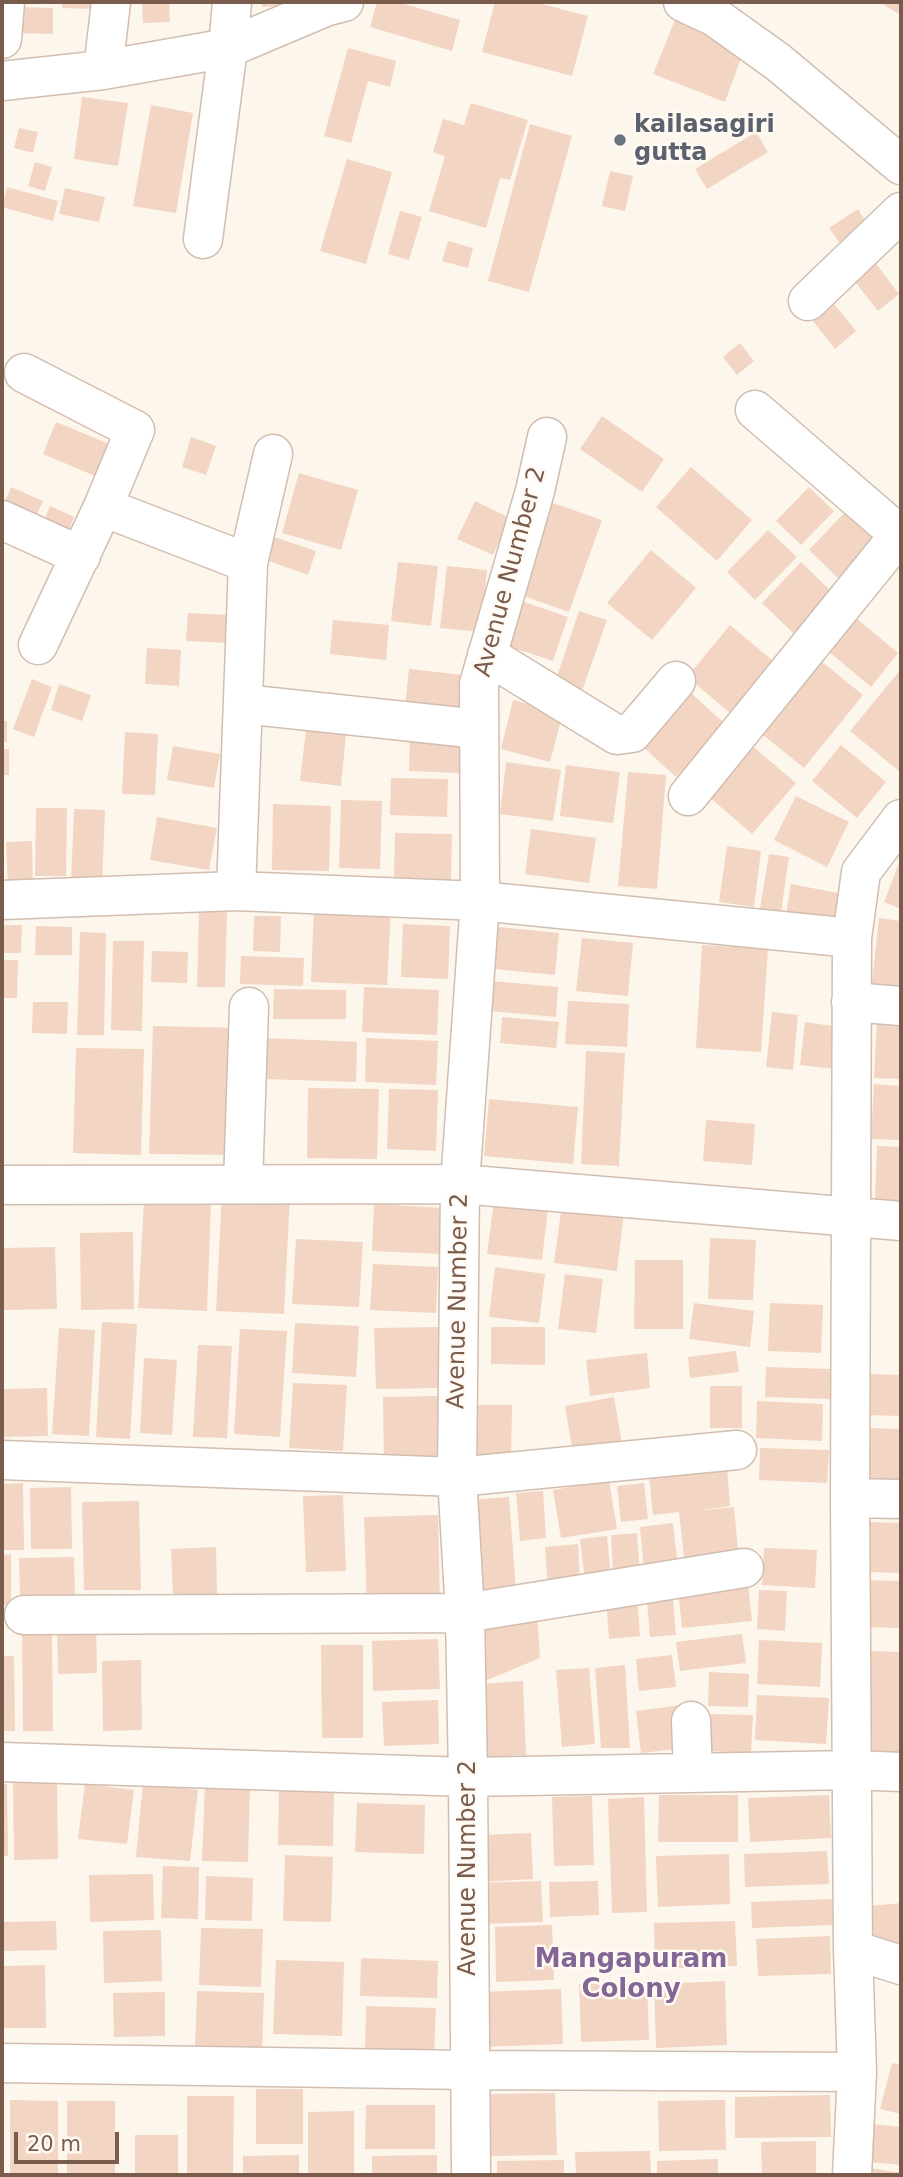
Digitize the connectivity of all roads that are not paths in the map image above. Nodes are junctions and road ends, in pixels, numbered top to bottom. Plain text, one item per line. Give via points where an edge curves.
1 (5, 2) edge
2 (111, 2) edge
3 (232, 2) edge
4 (683, 2) edge
5 (331, 4) edge
6 (2, 39) edge
7 (228, 48) junction
8 (103, 70) junction
9 (2, 81) edge
10 (901, 165) edge
11 (901, 212) edge
12 (203, 239) dead end
13 (808, 300) dead end
14 (24, 373) dead end
15 (755, 410) dead end
16 (547, 438) dead end
17 (273, 454) dead end
18 (103, 507) junction
19 (2, 520) edge
20 (900, 534) edge
21 (81, 555) junction
22 (248, 563) junction
23 (38, 645) dead end
24 (487, 656) junction
25 (676, 681) dead end
26 (243, 704) junction
27 (479, 729) junction
28 (688, 796) dead end
29 (901, 819) edge
30 (236, 891) junction
31 (2, 900) edge
32 (480, 901) junction
33 (852, 939) junction
34 (851, 1002) junction
35 (901, 1006) edge
36 (249, 1007) dead end
37 (243, 1184) junction
38 (460, 1184) junction
39 (2, 1185) edge
40 (849, 1218) junction
41 (901, 1221) edge
42 (737, 1450) dead end
43 (2, 1460) edge
44 (457, 1477) junction
45 (850, 1498) junction
46 (901, 1499) edge
47 (744, 1568) dead end
48 (465, 1613) junction
49 (24, 1615) dead end
50 (691, 1721) dead end
51 (2, 1762) edge
52 (852, 1770) junction
53 (901, 1772) edge
54 (693, 1773) junction
55 (468, 1777) junction
56 (853, 1950) junction
57 (901, 1965) edge
58 (2, 2063) edge
59 (470, 2070) junction
60 (857, 2072) junction
61 (471, 2175) edge
62 (852, 2175) edge

1 - 6 street
2 - 8 street
3 - 7 street
4 - 10 street via 715,17 778,62
5 - 7 street
7 - 8 street
7 - 12 street
8 - 9 street
11 - 13 street
14 - 18 street via 135,430
15 - 20 street
16 - 24 street, Avenue Number 2
17 - 22 street
18 - 21 street
18 - 22 street
19 - 21 street
20 - 28 street
21 - 23 street
22 - 26 street
24 - 25 street via 617,735 632,733
24 - 27 street, Avenue Number 2 via 479,684
26 - 27 street
26 - 30 street
27 - 32 street, Avenue Number 2
29 - 33 street via 861,872
30 - 31 street
30 - 32 street
32 - 33 street
32 - 38 street, Avenue Number 2
33 - 34 street
34 - 35 street
34 - 40 street
36 - 37 street
37 - 38 street
37 - 39 street
38 - 40 street
38 - 44 street, Avenue Number 2
40 - 41 street
40 - 45 street
42 - 44 street
43 - 44 street
44 - 48 street, Avenue Number 2
45 - 46 street
45 - 52 street
47 - 48 street
48 - 49 street
48 - 55 street, Avenue Number 2
50 - 54 street
51 - 55 street
52 - 53 street
52 - 54 street
52 - 56 street
54 - 55 street
55 - 59 street, Avenue Number 2
56 - 57 street
56 - 60 street
58 - 59 street
59 - 60 street
59 - 61 street, Avenue Number 2
60 - 62 street

